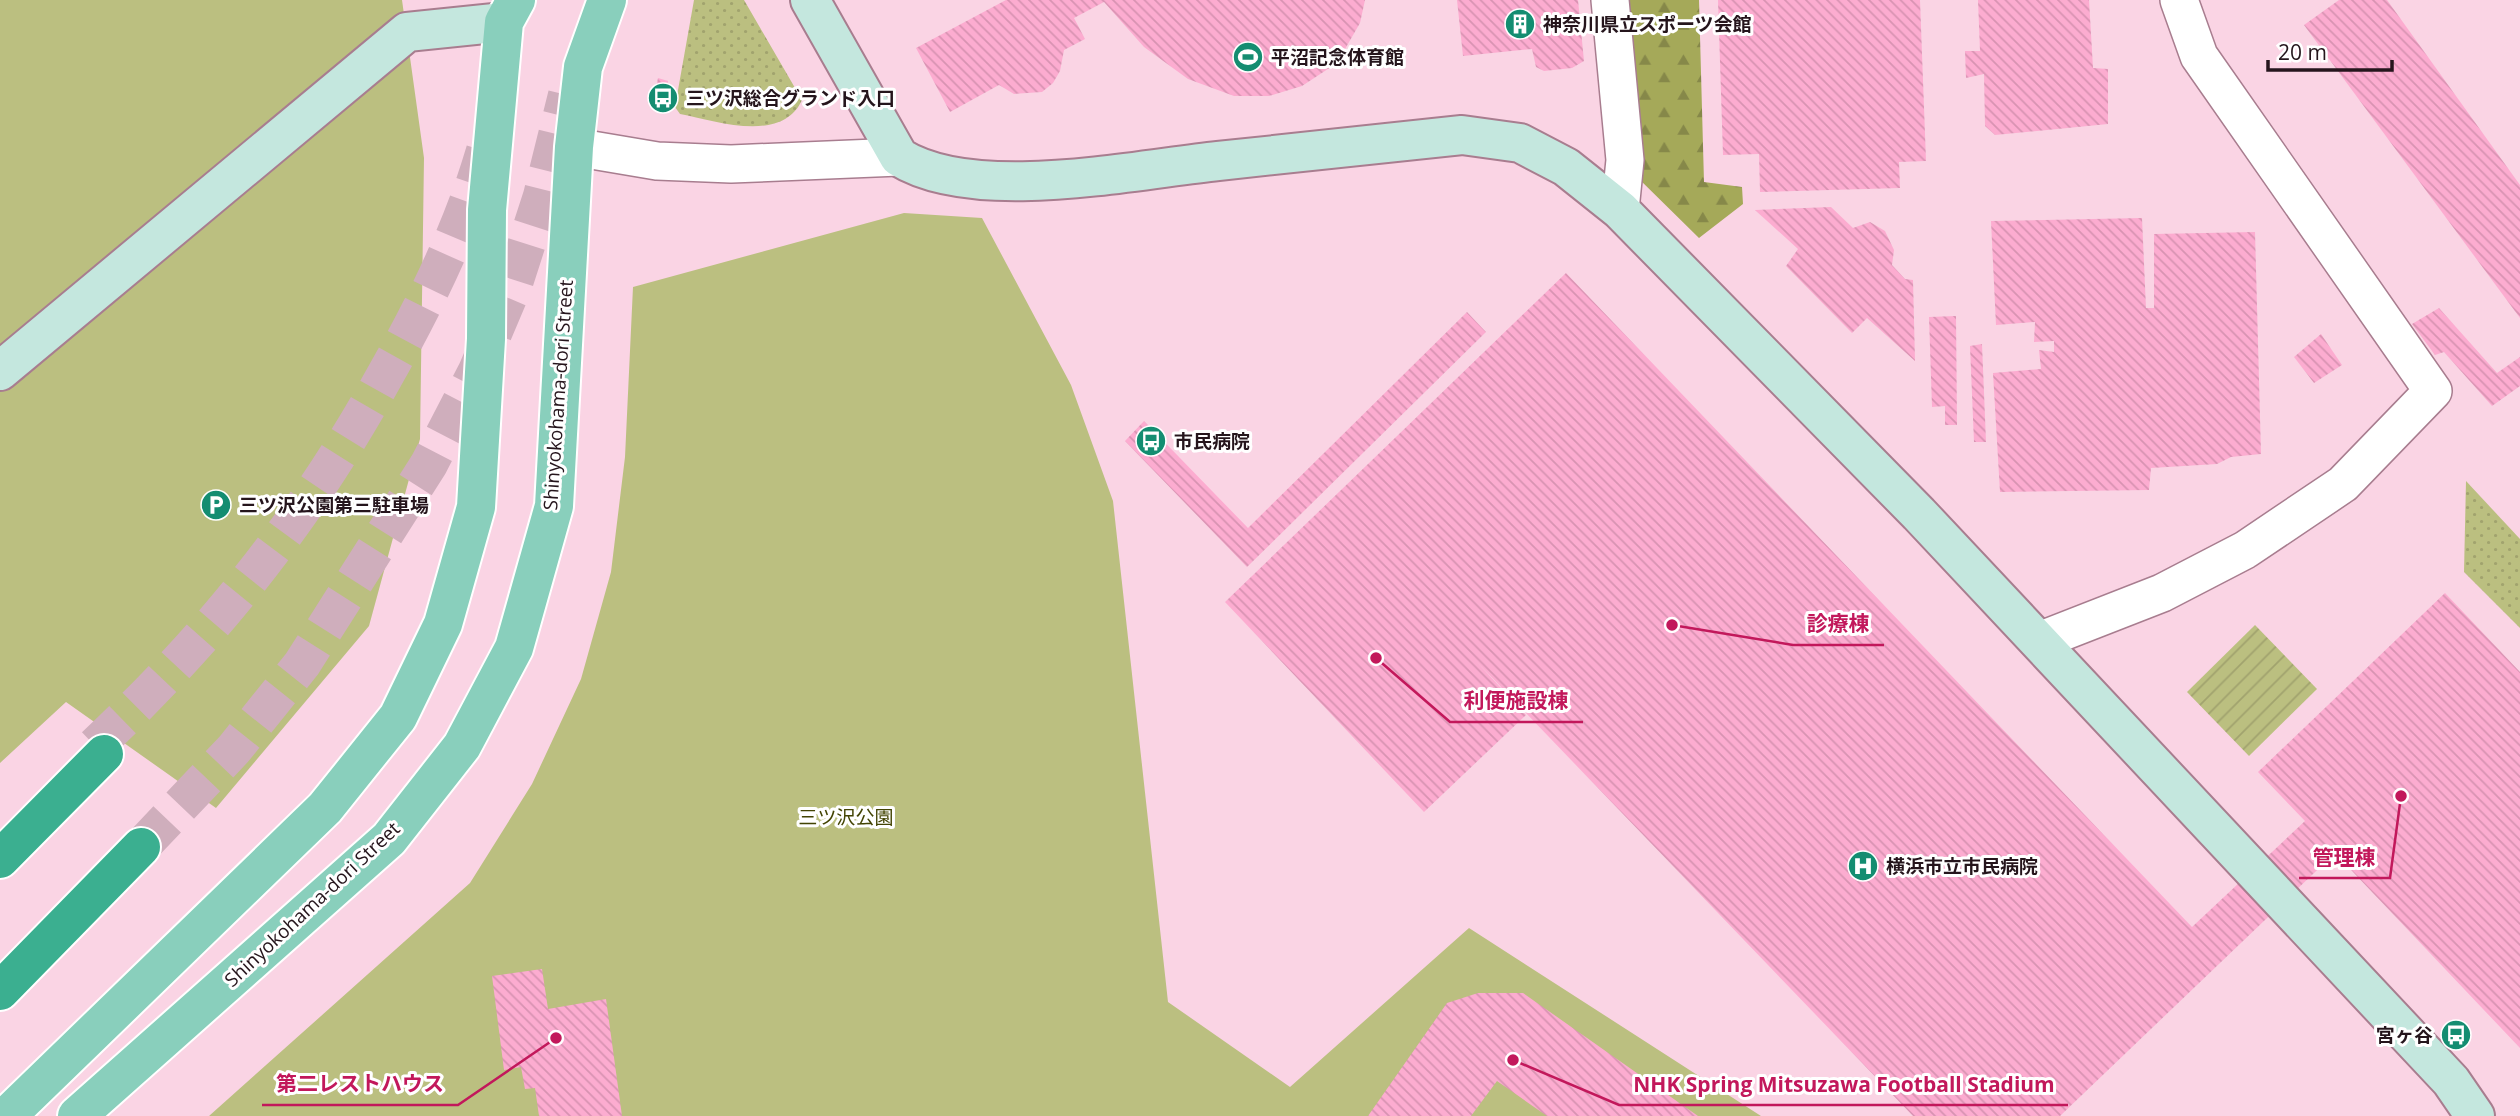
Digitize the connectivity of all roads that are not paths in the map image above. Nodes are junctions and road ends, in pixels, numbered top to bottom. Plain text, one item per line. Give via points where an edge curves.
1 (607, 0) edge
2 (810, 0) edge
3 (1610, 0) edge
4 (2179, 0) edge
5 (510, 11) edge
6 (574, 147) junction
7 (899, 157) junction
8 (1620, 210) junction
9 (0, 371) edge
10 (2039, 642) junction
11 (0, 831) edge
12 (141, 847) tunnel mouth
13 (0, 859) edge
14 (0, 991) edge
15 (7, 1116) edge
16 (77, 1116) edge
17 (2475, 1116) edge

1 - 6 main road, Shinyokohama-dori Street via 583,67
2 - 7 street
3 - 8 street via 1625,160
4 - 10 street via 2199,56 2432,391 2343,484 2245,550 2162,593
5 - 9 street via 407,32
5 - 15 main road via 487,210 486,339 476,507 443,624 398,718 325,808
6 - 7 street via 657,161 731,164
6 - 16 main road, Shinyokohama-dori Street via 555,506 514,648 462,746 389,839
7 - 8 street via 919,169 948,177 1038,181 1461,135 1520,143 1566,167
8 - 10 street
10 - 17 street via 2451,1081
11 - 13 highway via 99,750
12 - 14 highway

